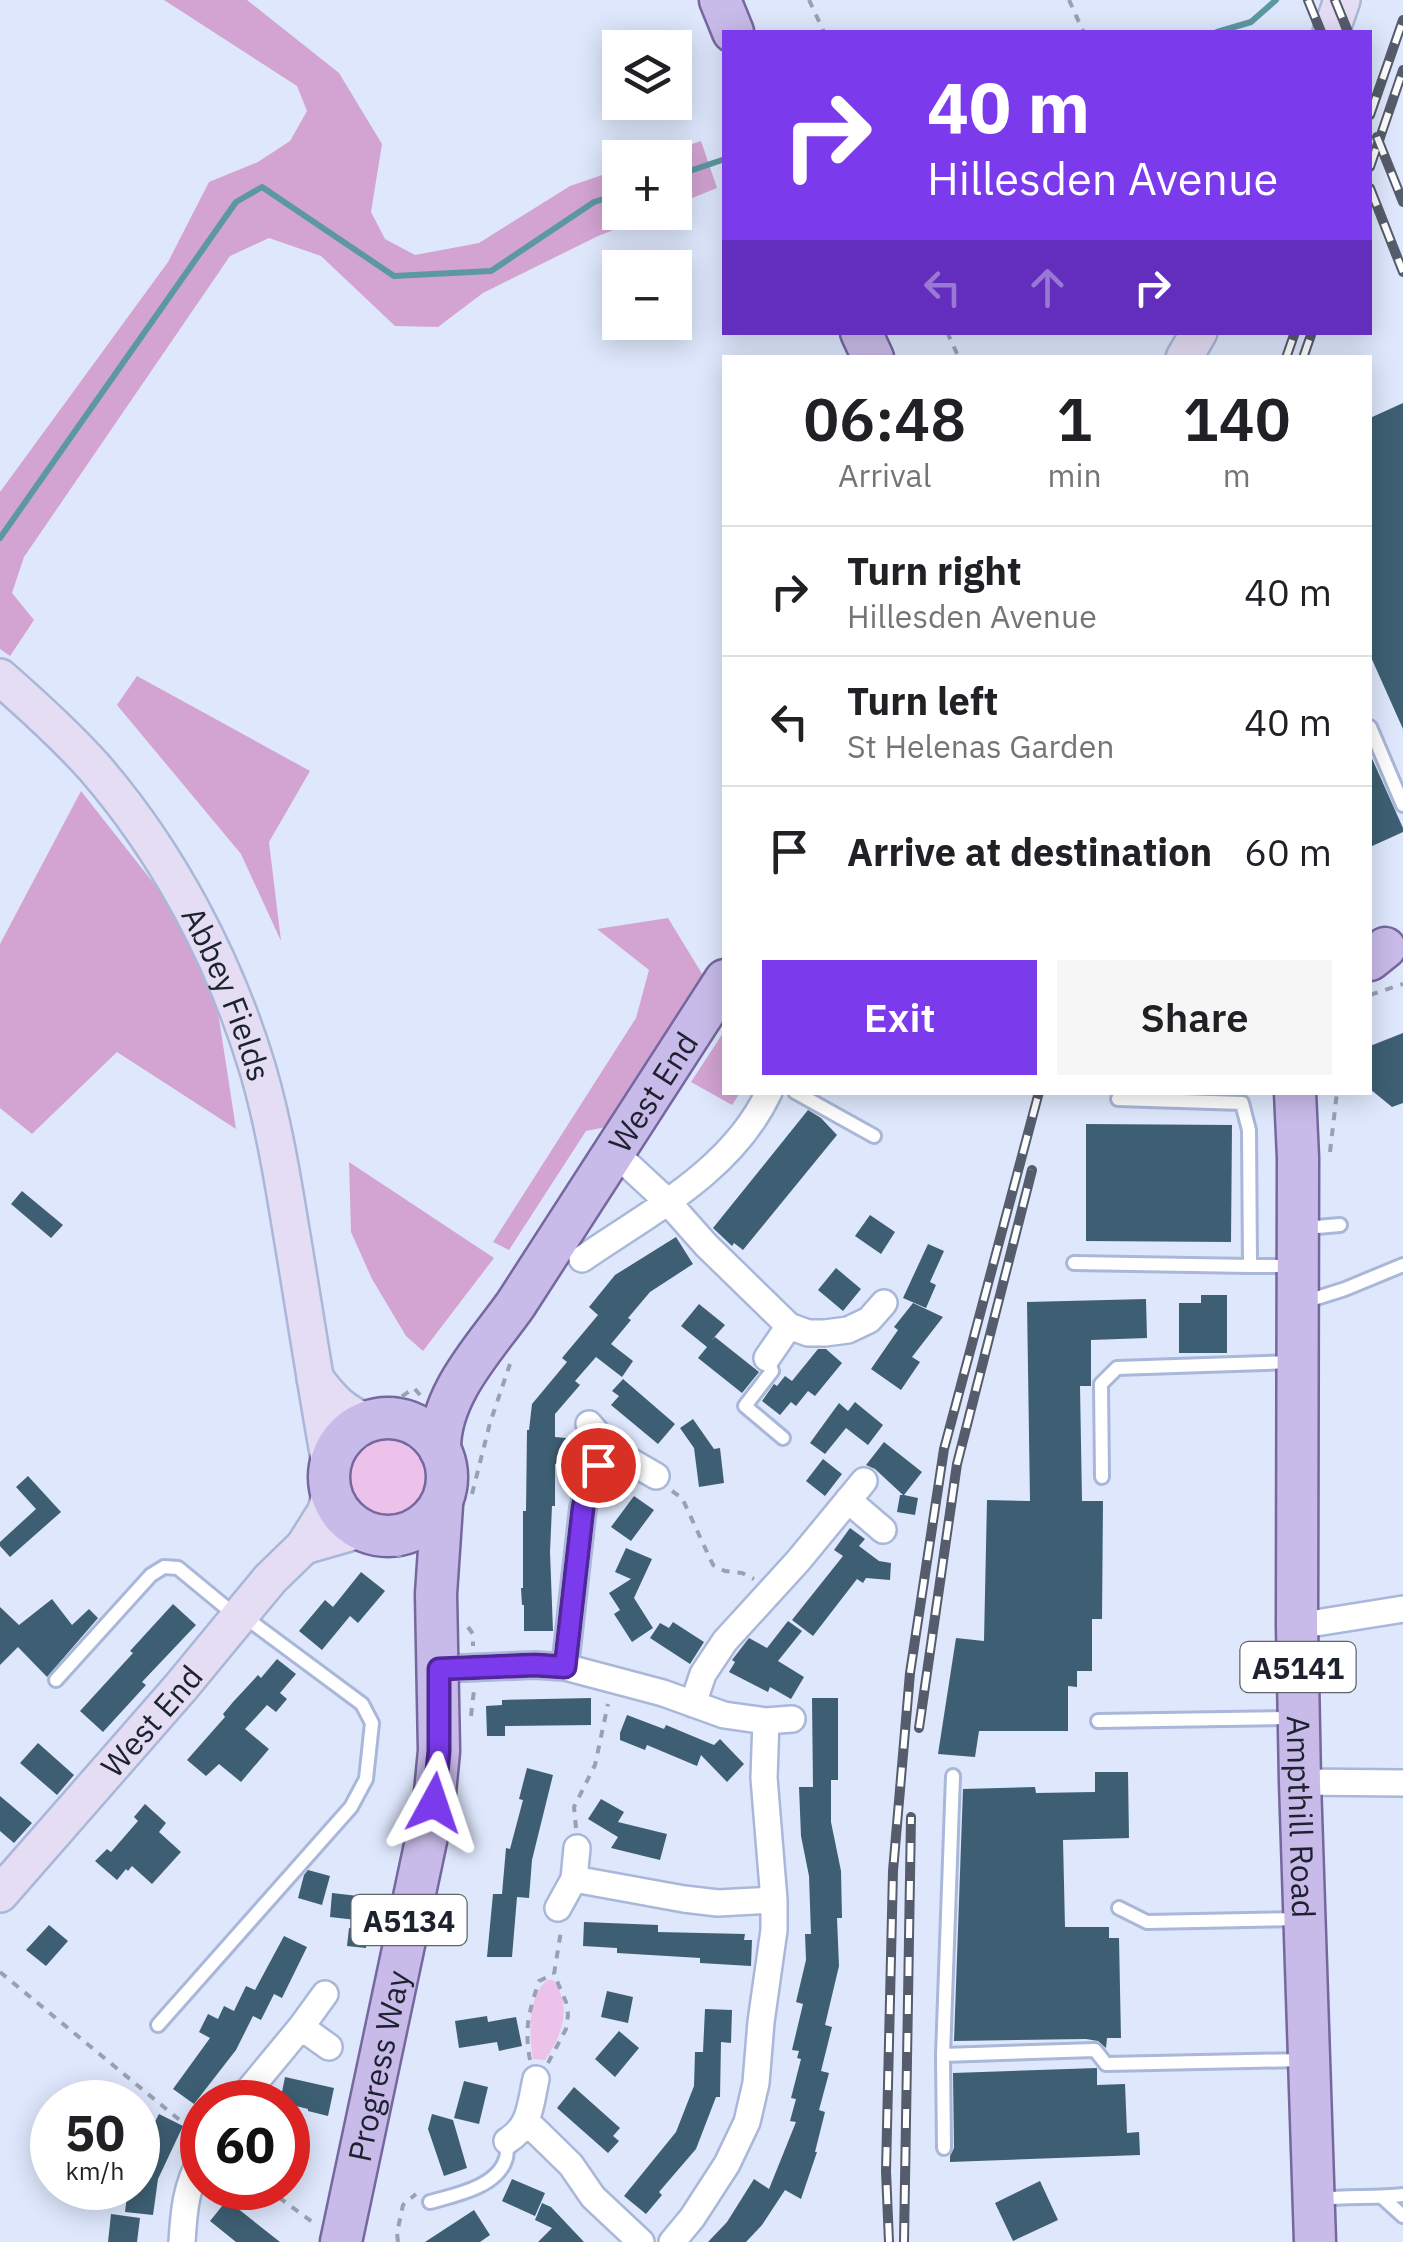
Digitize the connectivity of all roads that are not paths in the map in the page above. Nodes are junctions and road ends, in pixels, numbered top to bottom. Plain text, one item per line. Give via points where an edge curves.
1 (720, 0) edge
2 (1342, 0) edge
3 (733, 30) edge
4 (1332, 30) edge
5 (0, 677) edge
6 (1372, 732) edge
7 (1403, 805) edge
8 (722, 985) edge
9 (767, 1095) edge
10 (800, 1095) edge
11 (1295, 1095) edge
12 (1118, 1099) dead end
13 (874, 1136) dead end
14 (612, 1153) junction
15 (668, 1200) junction
16 (1340, 1225) dead end
17 (582, 1259) dead end
18 (1074, 1263) dead end
19 (1403, 1264) edge
20 (1250, 1266) junction
21 (1297, 1266) junction
22 (884, 1303) dead end
23 (789, 1326) junction
24 (766, 1358) joint
25 (1298, 1362) junction
26 (315, 1378) junction
27 (366, 1418) junction
28 (434, 1420) junction
29 (589, 1424) dead end
30 (783, 1438) dead end
31 (611, 1450) junction
32 (656, 1476) road end
33 (330, 1477) junction
34 (1102, 1477) dead end
35 (456, 1506) junction
36 (883, 1530) dead end
37 (387, 1541) junction
38 (304, 1546) junction
39 (436, 1594) junction
40 (1403, 1609) edge
41 (239, 1615) junction
42 (1297, 1626) junction
43 (565, 1667) junction
44 (439, 1669) junction
45 (56, 1680) dead end
46 (693, 1704) junction
47 (1299, 1718) junction
48 (792, 1719) dead end
49 (766, 1721) junction
50 (1098, 1722) dead end
51 (953, 1776) dead end
52 (1300, 1782) junction
53 (1403, 1783) edge
54 (577, 1848) road end
55 (574, 1879) junction
56 (0, 1894) edge
57 (774, 1900) junction
58 (558, 1908) road end
59 (1119, 1908) dead end
60 (1304, 1919) junction
61 (325, 1994) dead end
62 (158, 2026) dead end
63 (301, 2027) junction
64 (329, 2047) dead end
65 (943, 2055) junction
66 (1309, 2059) junction
67 (536, 2079) road end
68 (257, 2080) edge
69 (527, 2122) junction
70 (507, 2142) joint
71 (944, 2148) dead end
72 (1403, 2194) edge
73 (1382, 2198) junction
74 (1312, 2200) junction
75 (430, 2202) dead end
76 (184, 2210) edge
77 (1403, 2216) edge
78 (333, 2236) edge
79 (182, 2242) edge
80 (642, 2242) edge
81 (672, 2242) edge
82 (1315, 2242) edge

1 - 3 main road
2 - 4 street
5 - 26 street, Abbey Fields via 118,797 206,938 265,1099
6 - 7 lane
8 - 14 main road, West End
9 - 15 street via 735,1145
10 - 13 lane
11 - 21 main road, Ampthill Road / A5141
12 - 20 lane via 1242,1102 1250,1130
14 - 15 street
14 - 28 main road, West End via 516,1304 497,1350
15 - 17 street
15 - 23 street
16 - 21 lane
18 - 20 lane
19 - 21 lane via 1345,1289
20 - 21 lane
21 - 25 main road, Ampthill Road / A5141
22 - 23 street via 848,1330 824,1334
23 - 24 street
24 - 30 lane via 772,1372 745,1406
25 - 34 lane via 1118,1368 1101,1384
25 - 42 main road, Ampthill Road / A5141
26 - 27 street via 330,1400
26 - 33 street, Abbey Fields
27 - 28 main road, West End
27 - 28 main road via 407,1421 433,1439
27 - 33 main road, West End via 334,1451
28 - 35 main road, A5134
29 - 31 street
31 - 32 street
31 - 43 street via 589,1483 583,1508
33 - 37 main road, A5134 via 342,1512
33 - 38 street, West End via 326,1511
35 - 37 main road
35 - 39 main road, Progress Way / A5134
36 - 46 street via 856,1490 725,1642
37 - 38 street, West End
37 - 39 main road, Progress Way / A5134
38 - 41 street, West End
39 - 44 main road, Progress Way / A5134
40 - 42 street
41 - 45 lane via 178,1568 164,1566
41 - 56 street, West End
41 - 62 lane via 362,1704 372,1723 366,1779 351,1807
42 - 47 main road, Ampthill Road / A5141
43 - 44 street
43 - 46 street
44 - 78 main road, Progress Way / A5134 via 430,1828
46 - 49 street
47 - 50 lane
47 - 52 main road, Ampthill Road / A5141
48 - 49 street
49 - 57 street
51 - 65 lane
52 - 53 street
52 - 60 main road, Ampthill Road / A5141
54 - 55 street
55 - 57 street via 718,1903
55 - 58 street
57 - 81 street via 747,2122 727,2164
59 - 60 lane via 1146,1922
60 - 66 main road, Ampthill Road / A5141
61 - 63 street
63 - 64 street
63 - 68 street
65 - 66 lane via 1095,2050 1106,2064
65 - 71 lane
66 - 74 main road, Ampthill Road / A5141
67 - 69 street
69 - 70 street
69 - 80 street
70 - 75 lane via 500,2170 484,2183
72 - 73 lane
73 - 74 lane
73 - 77 lane
74 - 82 main road, Ampthill Road / A5141
76 - 79 street

